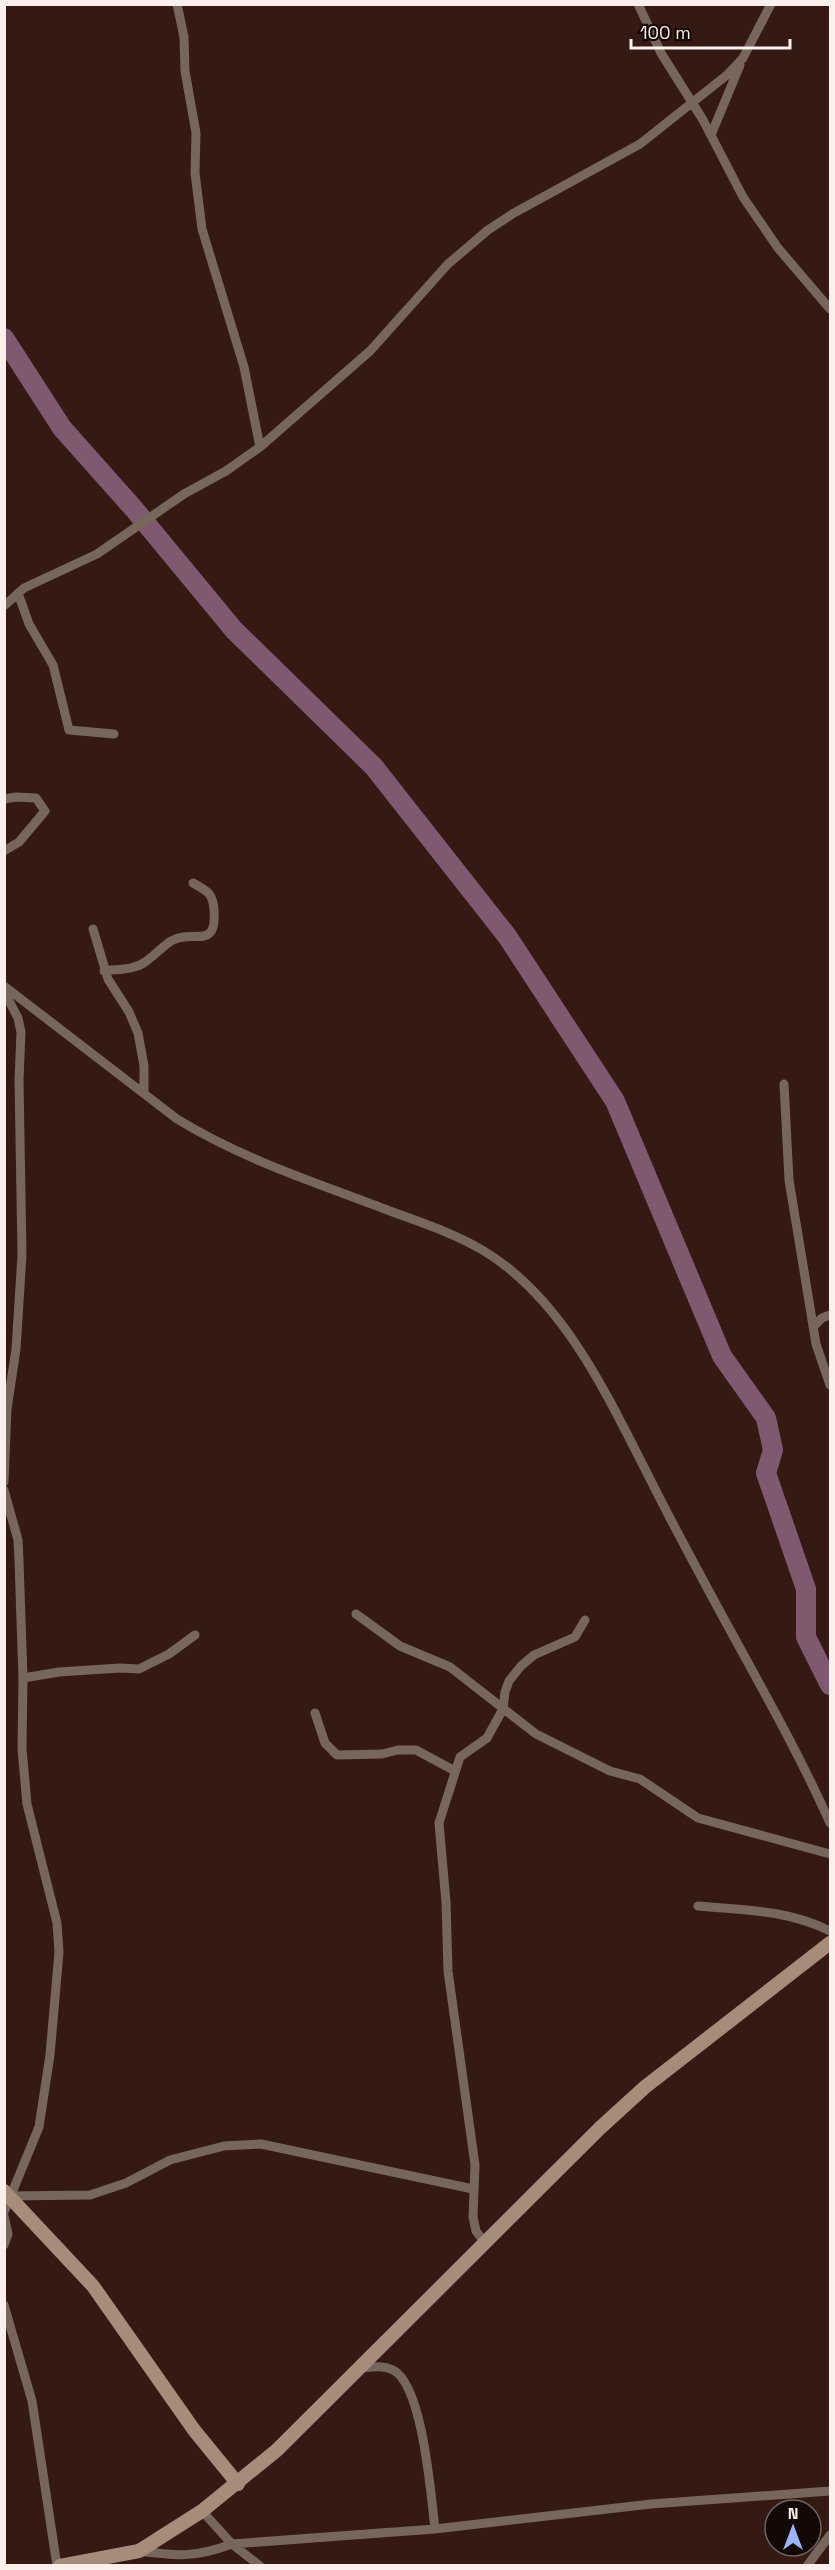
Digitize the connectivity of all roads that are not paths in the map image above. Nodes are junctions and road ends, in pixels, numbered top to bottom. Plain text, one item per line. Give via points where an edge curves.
1 (177, 4) edge
2 (638, 4) edge
3 (771, 4) edge
4 (743, 58) junction
5 (693, 104) junction
6 (711, 135) junction
7 (831, 309) edge
8 (260, 447) junction
9 (18, 593) junction
10 (4, 606) edge
11 (114, 734) dead end
12 (4, 800) edge
13 (4, 851) edge
14 (193, 883) dead end
15 (93, 929) dead end
16 (104, 971) junction
17 (4, 986) edge
18 (4, 991) edge
19 (784, 1084) dead end
20 (144, 1093) junction
21 (831, 1315) edge
22 (813, 1326) junction
23 (831, 1384) edge
24 (4, 1482) edge
25 (4, 1490) edge
26 (356, 1614) dead end
27 (585, 1620) dead end
28 (195, 1635) dead end
29 (23, 1678) junction
30 (503, 1709) junction
31 (315, 1713) dead end
32 (455, 1771) junction
33 (831, 1823) edge
34 (831, 1854) edge
35 (698, 1906) dead end
36 (831, 1931) edge
37 (831, 1943) edge
38 (473, 2189) junction
39 (7, 2193) edge
40 (4, 2214) edge
41 (486, 2244) junction
42 (4, 2245) edge
43 (4, 2306) edge
44 (360, 2368) junction
45 (238, 2484) junction
46 (831, 2491) edge
47 (202, 2511) junction
48 (435, 2529) junction
49 (831, 2535) edge
50 (232, 2544) junction
51 (139, 2551) junction
52 (178, 2561) edge
53 (59, 2565) edge
54 (260, 2565) edge
55 (807, 2565) edge

1 - 8 street via 196,133 195,166 202,229 244,367
2 - 5 street via 661,53
3 - 4 street
4 - 5 street
4 - 6 street
5 - 6 street
5 - 8 street via 640,144 488,230 448,264 370,351
6 - 7 street via 760,224
8 - 9 street via 97,554
9 - 10 street
9 - 11 street via 29,624 53,665 69,730
12 - 13 street via 36,798 45,811 19,842
14 - 16 street via 210,892 214,900 215,924 207,937 171,941 144,964
15 - 16 street
16 - 20 street via 138,1033
17 - 20 street
18 - 24 street via 21,1032 22,1255
19 - 22 street via 789,1180
20 - 33 street via 177,1119 243,1156 454,1235 506,1265 530,1287 609,1398 799,1754
21 - 22 street
22 - 23 street
25 - 29 street via 18,1540
26 - 30 street via 400,1646 450,1667
27 - 30 street via 575,1637 534,1655 520,1666 505,1692
28 - 29 street via 139,1669 59,1672
29 - 39 street via 22,1749 27,1804 57,1923 59,1952 39,2127
30 - 32 street via 487,1738 459,1757
30 - 34 street via 536,1734 610,1771 640,1779 698,1818
31 - 32 street via 325,1743 337,1755 416,1750
32 - 38 street via 439,1823 448,1971 475,2165
35 - 36 street via 762,1910
37 - 41 street via 645,2087
38 - 39 street via 261,2144 224,2146 170,2160 126,2183 90,2195
38 - 41 street via 476,2231
39 - 40 street
39 - 45 street via 93,2286 194,2430
40 - 42 street via 8,2234
41 - 44 street
43 - 53 street via 32,2400
44 - 45 street
44 - 48 street via 378,2366 402,2378 419,2417
45 - 47 street
46 - 48 street via 651,2504
47 - 50 street
47 - 51 street
48 - 50 street
49 - 55 street
50 - 52 street
50 - 54 street
51 - 52 street
51 - 53 street

